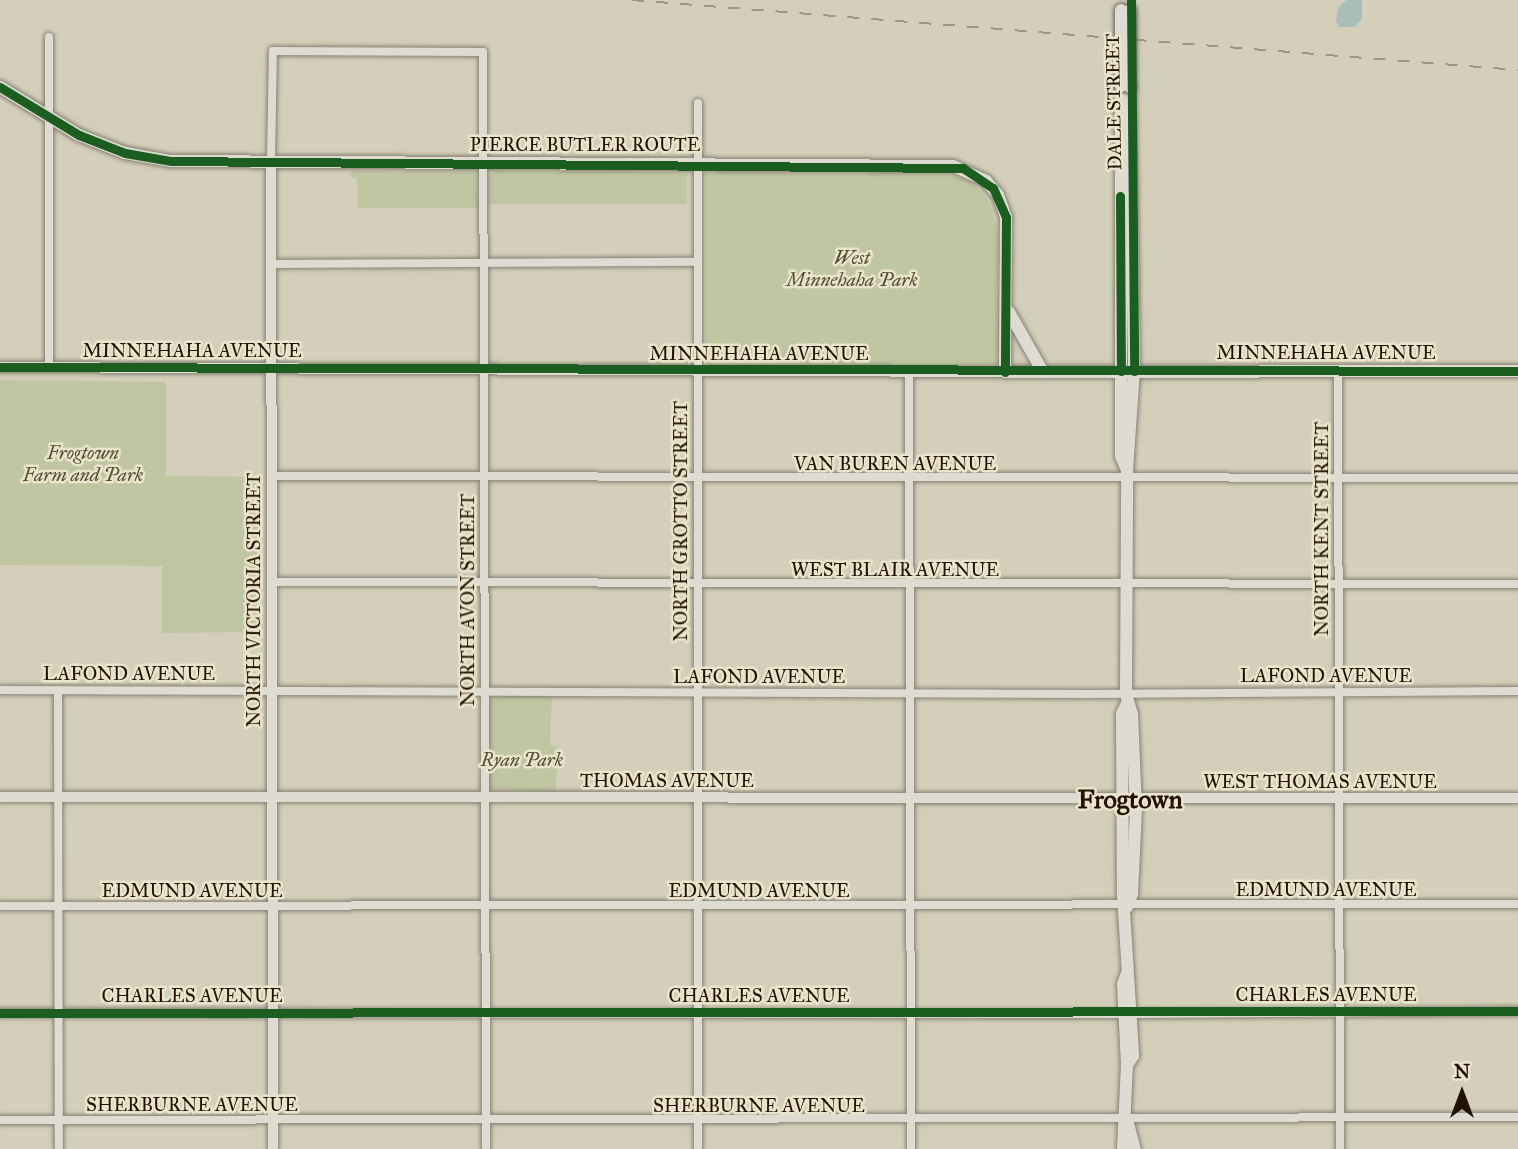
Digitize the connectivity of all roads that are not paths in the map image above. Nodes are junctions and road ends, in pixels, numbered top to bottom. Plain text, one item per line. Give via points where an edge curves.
1 (1126, 5) edge
2 (49, 37) dead end
3 (273, 51) joint
4 (0, 88) edge
5 (698, 103) dead end
6 (50, 120) junction
7 (271, 161) junction
8 (485, 162) junction
9 (698, 163) junction
10 (698, 262) junction
11 (484, 263) junction
12 (272, 264) junction
13 (1006, 304) junction
14 (0, 367) edge
15 (48, 367) junction
16 (271, 369) junction
17 (484, 370) junction
18 (1128, 371) junction
19 (1338, 371) junction
20 (1518, 371) edge
21 (697, 372) junction
22 (909, 372) junction
23 (1005, 372) junction
24 (1043, 372) junction
25 (271, 475) junction
26 (1126, 475) junction
27 (484, 477) junction
28 (697, 478) junction
29 (1338, 478) junction
30 (1518, 478) edge
31 (909, 480) junction
32 (271, 582) junction
33 (484, 584) junction
34 (1518, 584) edge
35 (1338, 585) junction
36 (697, 586) junction
37 (909, 586) junction
38 (1126, 587) junction
39 (0, 690) edge
40 (58, 690) junction
41 (271, 690) junction
42 (484, 691) junction
43 (1338, 691) junction
44 (1518, 691) edge
45 (696, 692) junction
46 (909, 693) junction
47 (1127, 699) junction
48 (0, 797) edge
49 (59, 797) junction
50 (271, 798) junction
51 (1518, 798) edge
52 (485, 799) junction
53 (698, 799) junction
54 (1339, 799) junction
55 (909, 800) junction
56 (1130, 800) junction
57 (1518, 904) edge
58 (1339, 905) junction
59 (0, 906) edge
60 (59, 906) junction
61 (272, 906) junction
62 (485, 907) junction
63 (698, 907) junction
64 (910, 907) junction
65 (1127, 907) junction
66 (1518, 1011) edge
67 (1340, 1012) junction
68 (0, 1013) edge
69 (59, 1013) junction
70 (272, 1014) junction
71 (485, 1014) junction
72 (698, 1014) junction
73 (911, 1014) junction
74 (1128, 1014) junction
75 (1518, 1117) edge
76 (1340, 1118) junction
77 (59, 1120) junction
78 (0, 1121) edge
79 (273, 1121) junction
80 (911, 1121) junction
81 (1127, 1121) junction
82 (485, 1122) junction
83 (698, 1122) junction
84 (59, 1149) edge
85 (273, 1149) edge
86 (486, 1149) edge
87 (698, 1149) edge
88 (911, 1149) edge
89 (1123, 1149) edge
90 (1135, 1149) edge
91 (1340, 1149) edge

1 - 18 main road, DALE STREET, bridge
2 - 6 street
3 - 7 street, NORTH VICTORIA STREET
3 - 8 street, NORTH AVON STREET via 483,52
4 - 6 main road, PIERCE BUTLER ROUTE
5 - 9 street, NORTH GROTTO STREET
6 - 7 main road, PIERCE BUTLER ROUTE via 140,157
6 - 15 street
7 - 8 main road, PIERCE BUTLER ROUTE
7 - 12 street, NORTH VICTORIA STREET
8 - 9 main road, PIERCE BUTLER ROUTE
8 - 11 street, NORTH AVON STREET
9 - 10 street, NORTH GROTTO STREET
9 - 13 main road, PIERCE BUTLER ROUTE via 946,165 971,171 993,188 1003,206
10 - 11 street
10 - 21 street, NORTH GROTTO STREET
11 - 12 street
11 - 17 street, NORTH AVON STREET
12 - 16 street, NORTH VICTORIA STREET
13 - 23 main road, PIERCE BUTLER ROUTE
13 - 24 main road
14 - 15 street, MINNEHAHA AVENUE
15 - 16 street, MINNEHAHA AVENUE
16 - 17 street, MINNEHAHA AVENUE
16 - 25 street, NORTH VICTORIA STREET
17 - 21 street, MINNEHAHA AVENUE
17 - 27 street, NORTH AVON STREET
18 - 19 main road, MINNEHAHA AVENUE
18 - 24 main road, MINNEHAHA AVENUE
18 - 26 main road, DALE STREET via 1121,456
19 - 20 main road, MINNEHAHA AVENUE
19 - 29 street, NORTH KENT STREET
21 - 22 street, MINNEHAHA AVENUE
21 - 28 street, NORTH GROTTO STREET
22 - 23 street, MINNEHAHA AVENUE
22 - 31 street
23 - 24 main road, MINNEHAHA AVENUE
25 - 27 street, VAN BUREN AVENUE
25 - 32 street, NORTH VICTORIA STREET
26 - 29 street, VAN BUREN AVENUE
26 - 31 street, VAN BUREN AVENUE
26 - 38 main road, DALE STREET
27 - 28 street, VAN BUREN AVENUE
27 - 33 street, NORTH AVON STREET
28 - 31 street, VAN BUREN AVENUE
28 - 36 street, NORTH GROTTO STREET
29 - 30 street, VAN BUREN AVENUE
29 - 35 street, NORTH KENT STREET
31 - 37 street
32 - 33 street, WEST BLAIR AVENUE
32 - 41 street, NORTH VICTORIA STREET
33 - 36 street, WEST BLAIR AVENUE
33 - 42 street, NORTH AVON STREET
34 - 35 street, WEST BLAIR AVENUE
35 - 38 street, WEST BLAIR AVENUE
35 - 43 street, NORTH KENT STREET
36 - 37 street, WEST BLAIR AVENUE
36 - 45 street, NORTH GROTTO STREET
37 - 38 street, WEST BLAIR AVENUE
37 - 46 street
38 - 47 main road, DALE STREET
39 - 40 street, LAFOND AVENUE
40 - 41 street, LAFOND AVENUE
40 - 49 street
41 - 42 street, LAFOND AVENUE
41 - 50 street, NORTH VICTORIA STREET
42 - 45 street, LAFOND AVENUE
42 - 52 street, NORTH AVON STREET
43 - 44 street, LAFOND AVENUE
43 - 47 street, LAFOND AVENUE
43 - 54 street, NORTH KENT STREET
45 - 46 street, LAFOND AVENUE
45 - 53 street, NORTH GROTTO STREET
46 - 47 street, LAFOND AVENUE
46 - 55 street
47 - 56 main road, DALE STREET via 1122,714
48 - 49 street, THOMAS AVENUE
49 - 50 street, THOMAS AVENUE
49 - 60 street
50 - 52 street, THOMAS AVENUE
50 - 61 street, NORTH VICTORIA STREET
51 - 54 street, WEST THOMAS AVENUE
52 - 53 street, THOMAS AVENUE
52 - 62 street, NORTH AVON STREET
53 - 55 street, THOMAS AVENUE
53 - 63 street, NORTH GROTTO STREET
54 - 56 street, WEST THOMAS AVENUE
54 - 58 street, NORTH KENT STREET
55 - 56 street, THOMAS AVENUE
55 - 64 street
56 - 65 main road, DALE STREET via 1132,894
57 - 58 street, EDMUND AVENUE
58 - 65 street, EDMUND AVENUE
58 - 67 street, NORTH KENT STREET
59 - 60 street, EDMUND AVENUE
60 - 61 street, EDMUND AVENUE
60 - 69 street
61 - 62 street, EDMUND AVENUE
61 - 70 street, NORTH VICTORIA STREET
62 - 63 street, EDMUND AVENUE
62 - 71 street, NORTH AVON STREET
63 - 64 street, EDMUND AVENUE
63 - 72 street, NORTH GROTTO STREET
64 - 65 street, EDMUND AVENUE
64 - 73 street
65 - 74 main road, DALE STREET
66 - 67 street, CHARLES AVENUE
67 - 74 street, CHARLES AVENUE
67 - 76 street, NORTH KENT STREET
68 - 69 street, CHARLES AVENUE
69 - 70 street, CHARLES AVENUE
69 - 77 street
70 - 71 street, CHARLES AVENUE
70 - 79 street, NORTH VICTORIA STREET
71 - 72 street, CHARLES AVENUE
71 - 82 street, NORTH AVON STREET
72 - 73 street, CHARLES AVENUE
72 - 83 street, NORTH GROTTO STREET
73 - 74 street, CHARLES AVENUE
73 - 80 street
74 - 81 main road, DALE STREET via 1133,1056 1128,1065
75 - 76 street, SHERBURNE AVENUE
76 - 81 street, SHERBURNE AVENUE
76 - 91 street, NORTH KENT STREET
77 - 78 street, SHERBURNE AVENUE
77 - 79 street, SHERBURNE AVENUE
77 - 84 street
79 - 82 street, SHERBURNE AVENUE
79 - 85 street, NORTH VICTORIA STREET
80 - 81 street, SHERBURNE AVENUE
80 - 83 street, SHERBURNE AVENUE
80 - 88 street
81 - 89 main road, DALE STREET
81 - 90 main road, DALE STREET
82 - 83 street, SHERBURNE AVENUE
82 - 86 street, NORTH AVON STREET
83 - 87 street, NORTH GROTTO STREET

